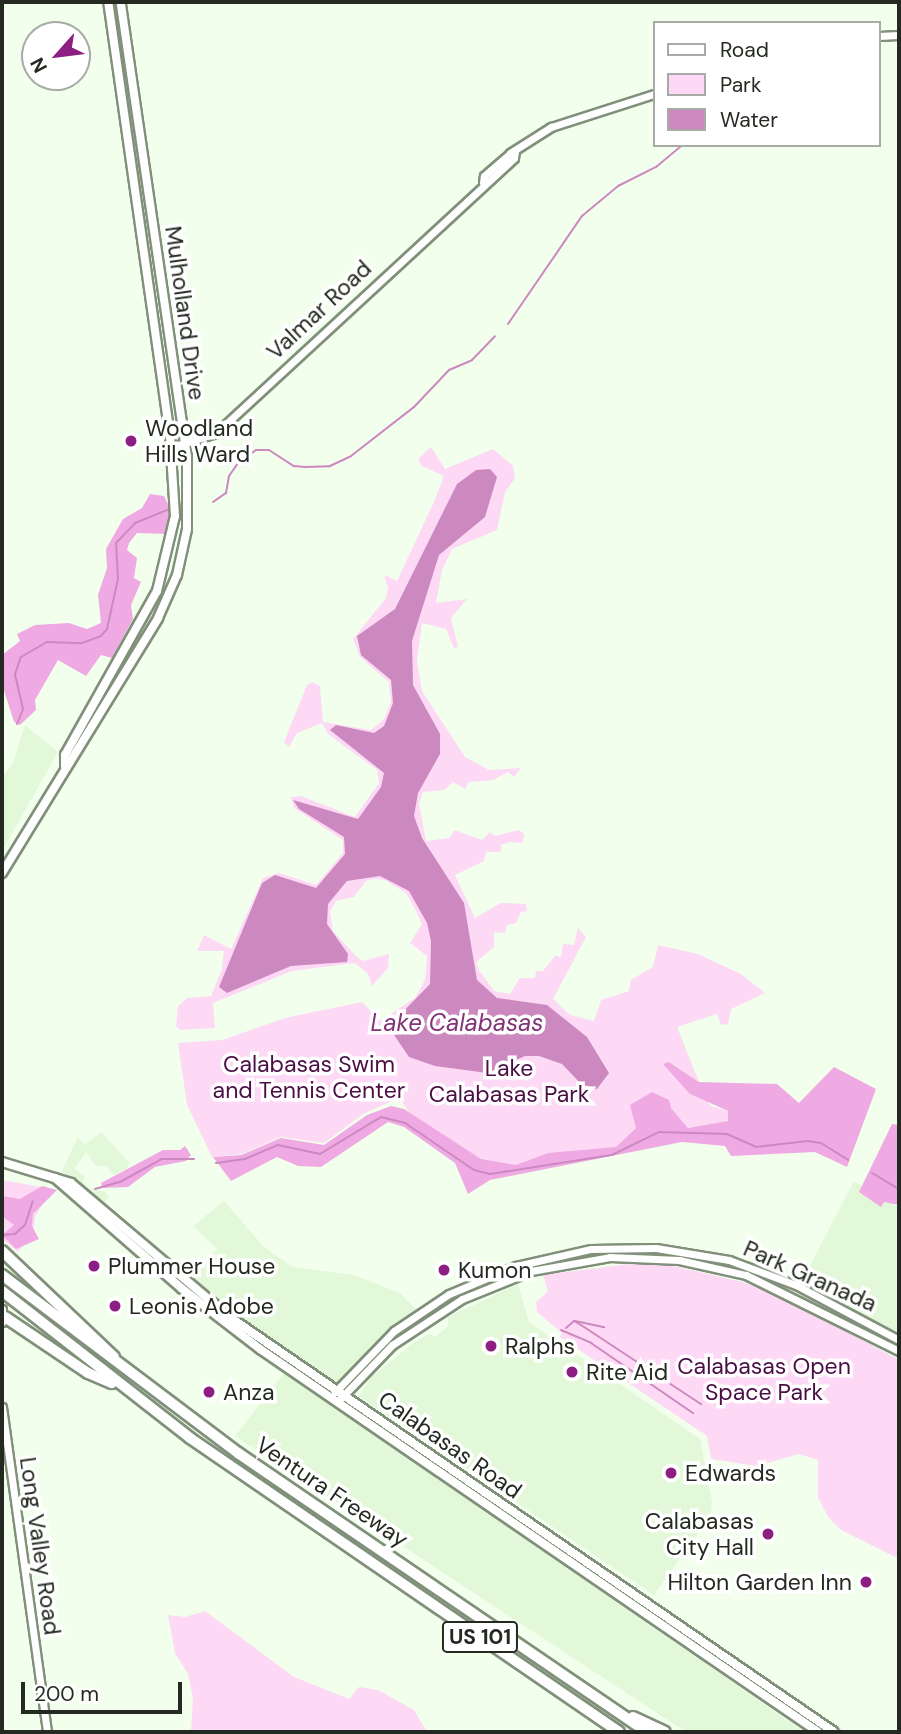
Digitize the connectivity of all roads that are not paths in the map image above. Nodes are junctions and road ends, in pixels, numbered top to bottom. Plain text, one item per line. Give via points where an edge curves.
1 (108, 2) edge
2 (121, 2) edge
3 (899, 35) edge
4 (880, 36) edge
5 (652, 95) edge
6 (185, 445) junction
7 (172, 447) junction
8 (101, 692) junction
9 (111, 698) junction
10 (65, 766) junction
11 (2, 873) edge
12 (2, 1161) edge
13 (55, 1178) junction
14 (2, 1251) edge
15 (2, 1275) edge
16 (2, 1291) edge
17 (3, 1316) edge
18 (899, 1340) edge
19 (899, 1351) edge
20 (126, 1371) junction
21 (126, 1389) junction
22 (340, 1392) junction
23 (334, 1400) junction
24 (2, 1408) edge
25 (407, 1439) junction
26 (401, 1447) junction
27 (505, 1512) junction
28 (611, 1707) junction
29 (811, 1722) junction
30 (47, 1732) edge
31 (619, 1732) edge
32 (648, 1732) edge
33 (665, 1732) edge
34 (818, 1732) edge
35 (834, 1732) edge

1 - 7 main road, Mulholland Drive
2 - 6 main road, Mulholland Drive
3 - 4 street
5 - 6 street, Valmar Road via 555,125 515,152 514,158 216,433
6 - 7 street, Valmar Road
6 - 9 main road, Mulholland Drive via 189,506 177,575 158,618
7 - 8 main road, Mulholland Drive via 176,501 168,560 152,601
8 - 9 main road
8 - 10 main road, Mulholland Drive via 65,755
9 - 10 main road, Mulholland Drive via 74,761
10 - 11 main road, Mulholland Drive
12 - 13 main road, Calabasas Road
13 - 22 main road, Calabasas Road via 87,1196 204,1298
13 - 23 main road, Calabasas Road via 200,1303
14 - 20 highway via 103,1343
15 - 20 highway, Ventura Freeway / US 101
16 - 21 highway, Ventura Freeway / US 101
17 - 21 highway via 88,1373
18 - 22 street, Park Granada via 796,1285 729,1260 656,1248 591,1249 516,1266 449,1294 394,1331
19 - 22 street, Park Granada via 746,1275 679,1260 610,1257 531,1271 462,1299 404,1336
20 - 28 highway, Ventura Freeway / US 101 via 238,1454
21 - 31 highway, Ventura Freeway / US 101 via 251,1481
22 - 23 street, Park Granada
22 - 25 main road, Calabasas Road
23 - 26 main road, Calabasas Road
24 - 30 street, Long Valley Road
25 - 26 main road
25 - 27 main road, Calabasas Road
26 - 27 main road, Calabasas Road
27 - 29 main road, Calabasas Road
28 - 32 highway, Ventura Freeway / US 101
28 - 33 highway
29 - 34 main road, Calabasas Road
29 - 35 main road, Calabasas Road

